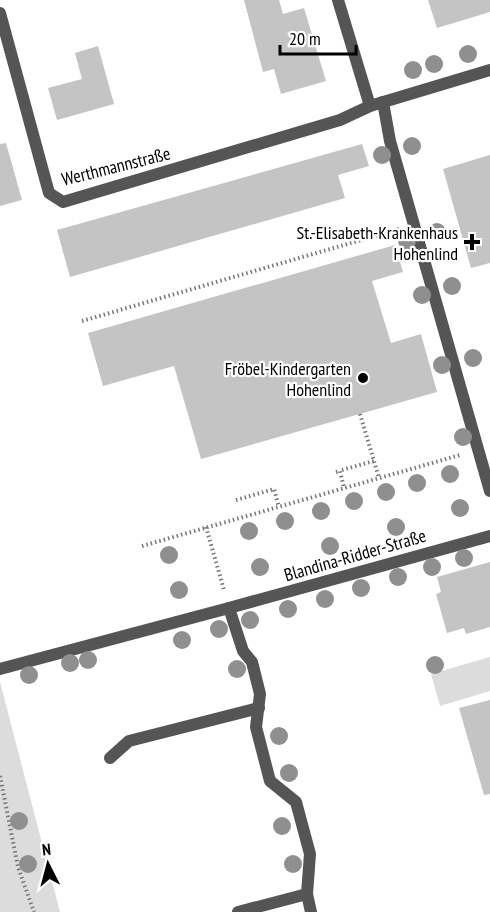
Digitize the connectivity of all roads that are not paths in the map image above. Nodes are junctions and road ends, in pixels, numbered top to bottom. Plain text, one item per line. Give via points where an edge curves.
1 (338, 0) edge
2 (0, 13) edge
3 (490, 70) edge
4 (383, 102) junction
5 (369, 106) junction
6 (490, 491) edge
7 (490, 536) edge
8 (230, 608) junction
9 (0, 669) edge
10 (259, 708) junction
11 (110, 758) dead end
12 (307, 894) junction
13 (238, 912) edge
14 (311, 912) edge

1 - 5 street
2 - 5 street, Werthmannstraße via 49,193 63,202 340,120
3 - 4 street, Werthmannstraße
4 - 5 street, Werthmannstraße
4 - 6 street via 390,141
7 - 8 street, Blandina-Ridder-Straße
8 - 9 street, Blandina-Ridder-Straße
8 - 10 street via 243,651 252,662 260,694
10 - 11 street via 129,741
10 - 12 street via 255,727 270,781 296,802 310,854
12 - 13 street
12 - 14 street

